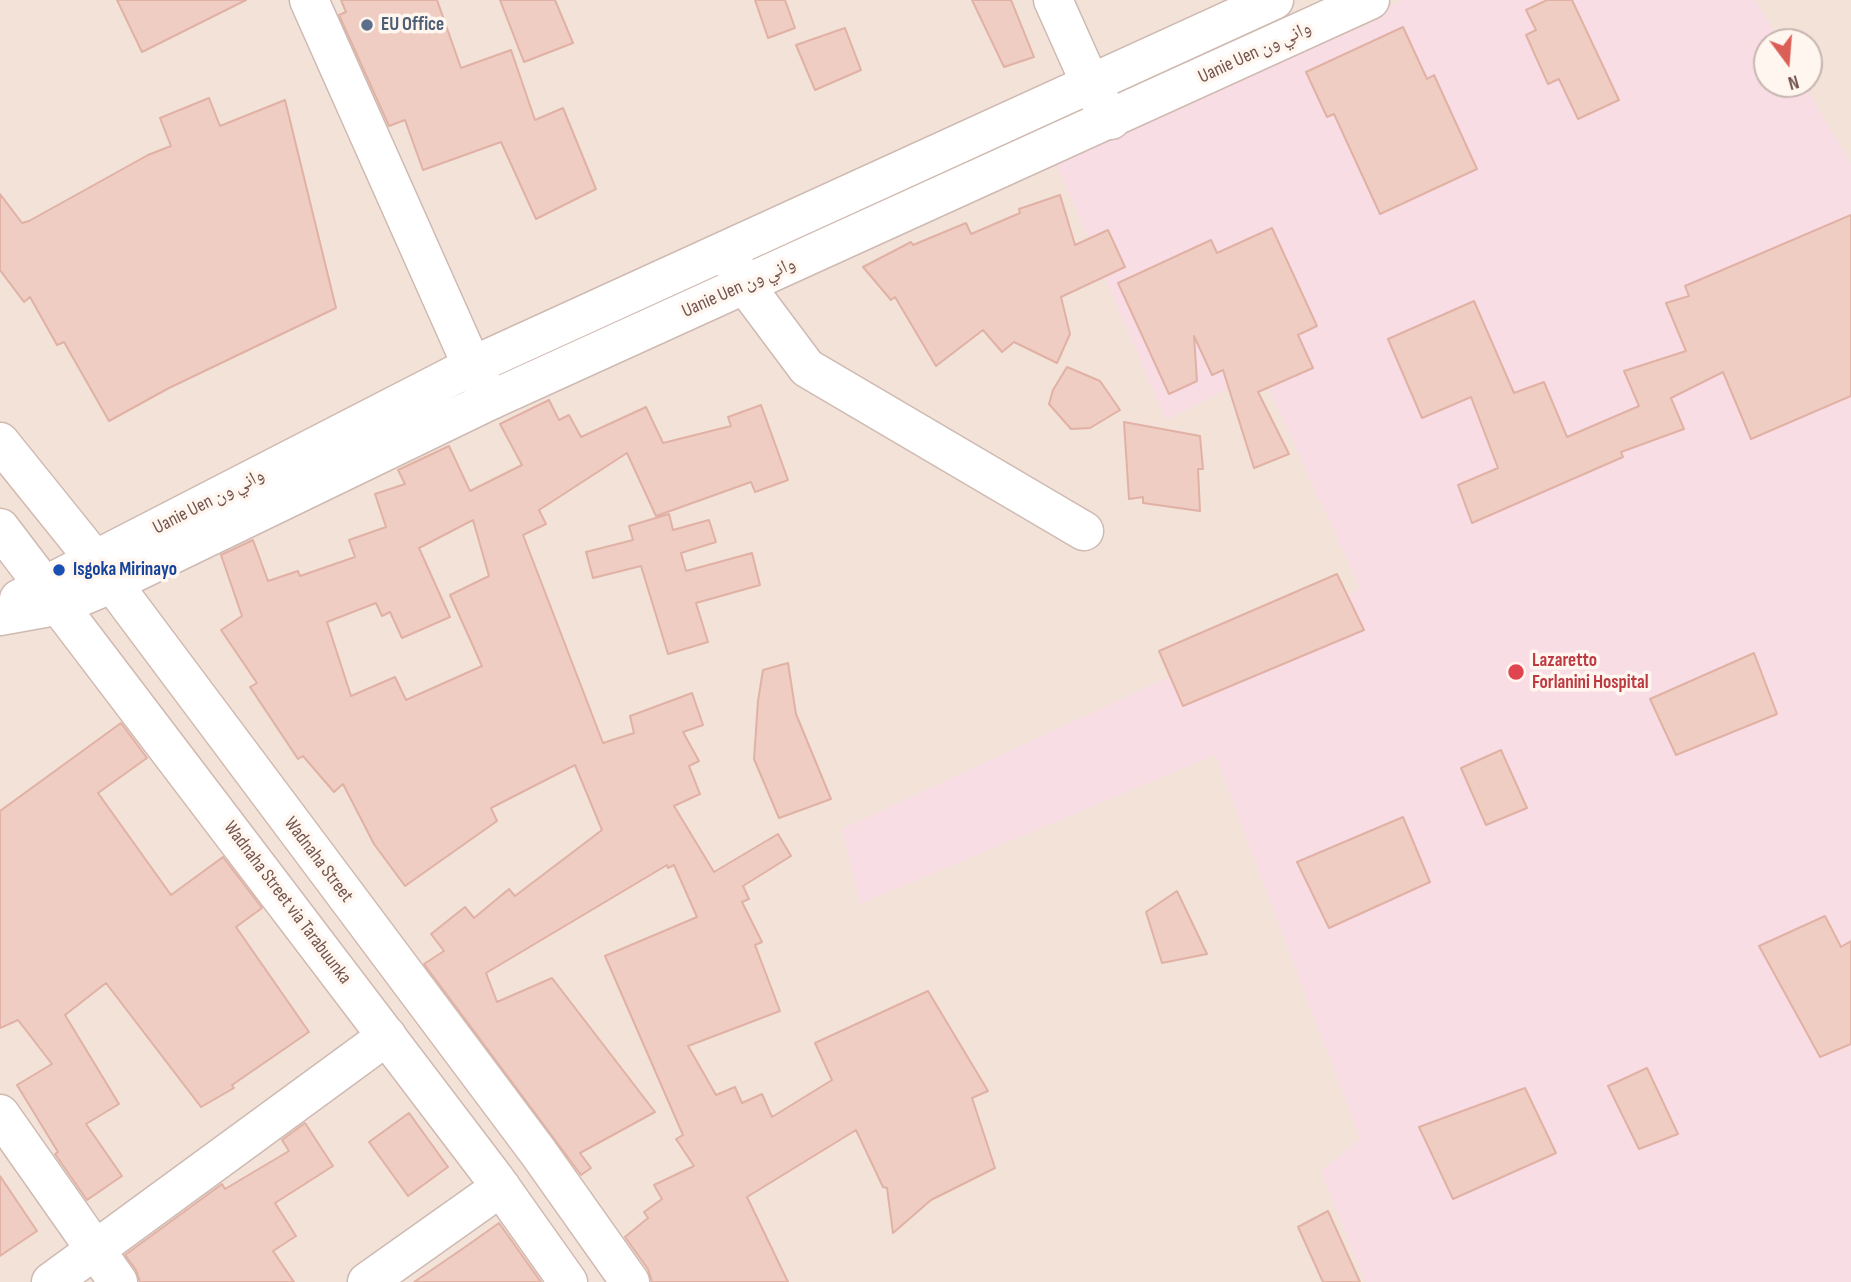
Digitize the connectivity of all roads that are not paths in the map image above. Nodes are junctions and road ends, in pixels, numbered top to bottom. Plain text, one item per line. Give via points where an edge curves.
1 (309, 0) edge
2 (1053, 0) edge
3 (1274, 0) edge
4 (1370, 0) edge
5 (1091, 85) junction
6 (1111, 120) junction
7 (726, 251) junction
8 (745, 285) junction
9 (472, 366) junction
10 (491, 400) junction
11 (0, 442) edge
12 (0, 528) edge
13 (1084, 531) dead end
14 (103, 572) junction
15 (53, 595) junction
16 (0, 614) edge
17 (387, 1036) junction
18 (0, 1114) edge
19 (501, 1187) junction
20 (95, 1250) junction
21 (51, 1282) edge
22 (118, 1282) edge
23 (367, 1282) edge
24 (568, 1282) edge
25 (630, 1282) edge

1 - 9 street
2 - 5 street
3 - 5 street, Uanie Uen واني ون
4 - 6 street, Uanie Uen واني ون
5 - 6 street
5 - 7 street, Uanie Uen واني ون
6 - 8 street, Uanie Uen واني ون
7 - 8 street
7 - 9 street, Uanie Uen واني ون
8 - 10 street, Uanie Uen واني ون
8 - 13 street via 807,368
9 - 10 street
9 - 14 street, Uanie Uen واني ون
10 - 14 street, Uanie Uen واني ون
11 - 14 street, Wadnaha Street
12 - 15 street, Wadnaha Street via Tarabuunka
14 - 15 street
14 - 25 street, Wadnaha Street via 538,1152
15 - 16 street
15 - 17 street, Wadnaha Street via Tarabuunka
17 - 19 street, Wadnaha Street via Tarabuunka
17 - 20 street
18 - 20 street
19 - 23 street
19 - 24 street, Wadnaha Street via Tarabuunka
20 - 21 street
20 - 22 street

